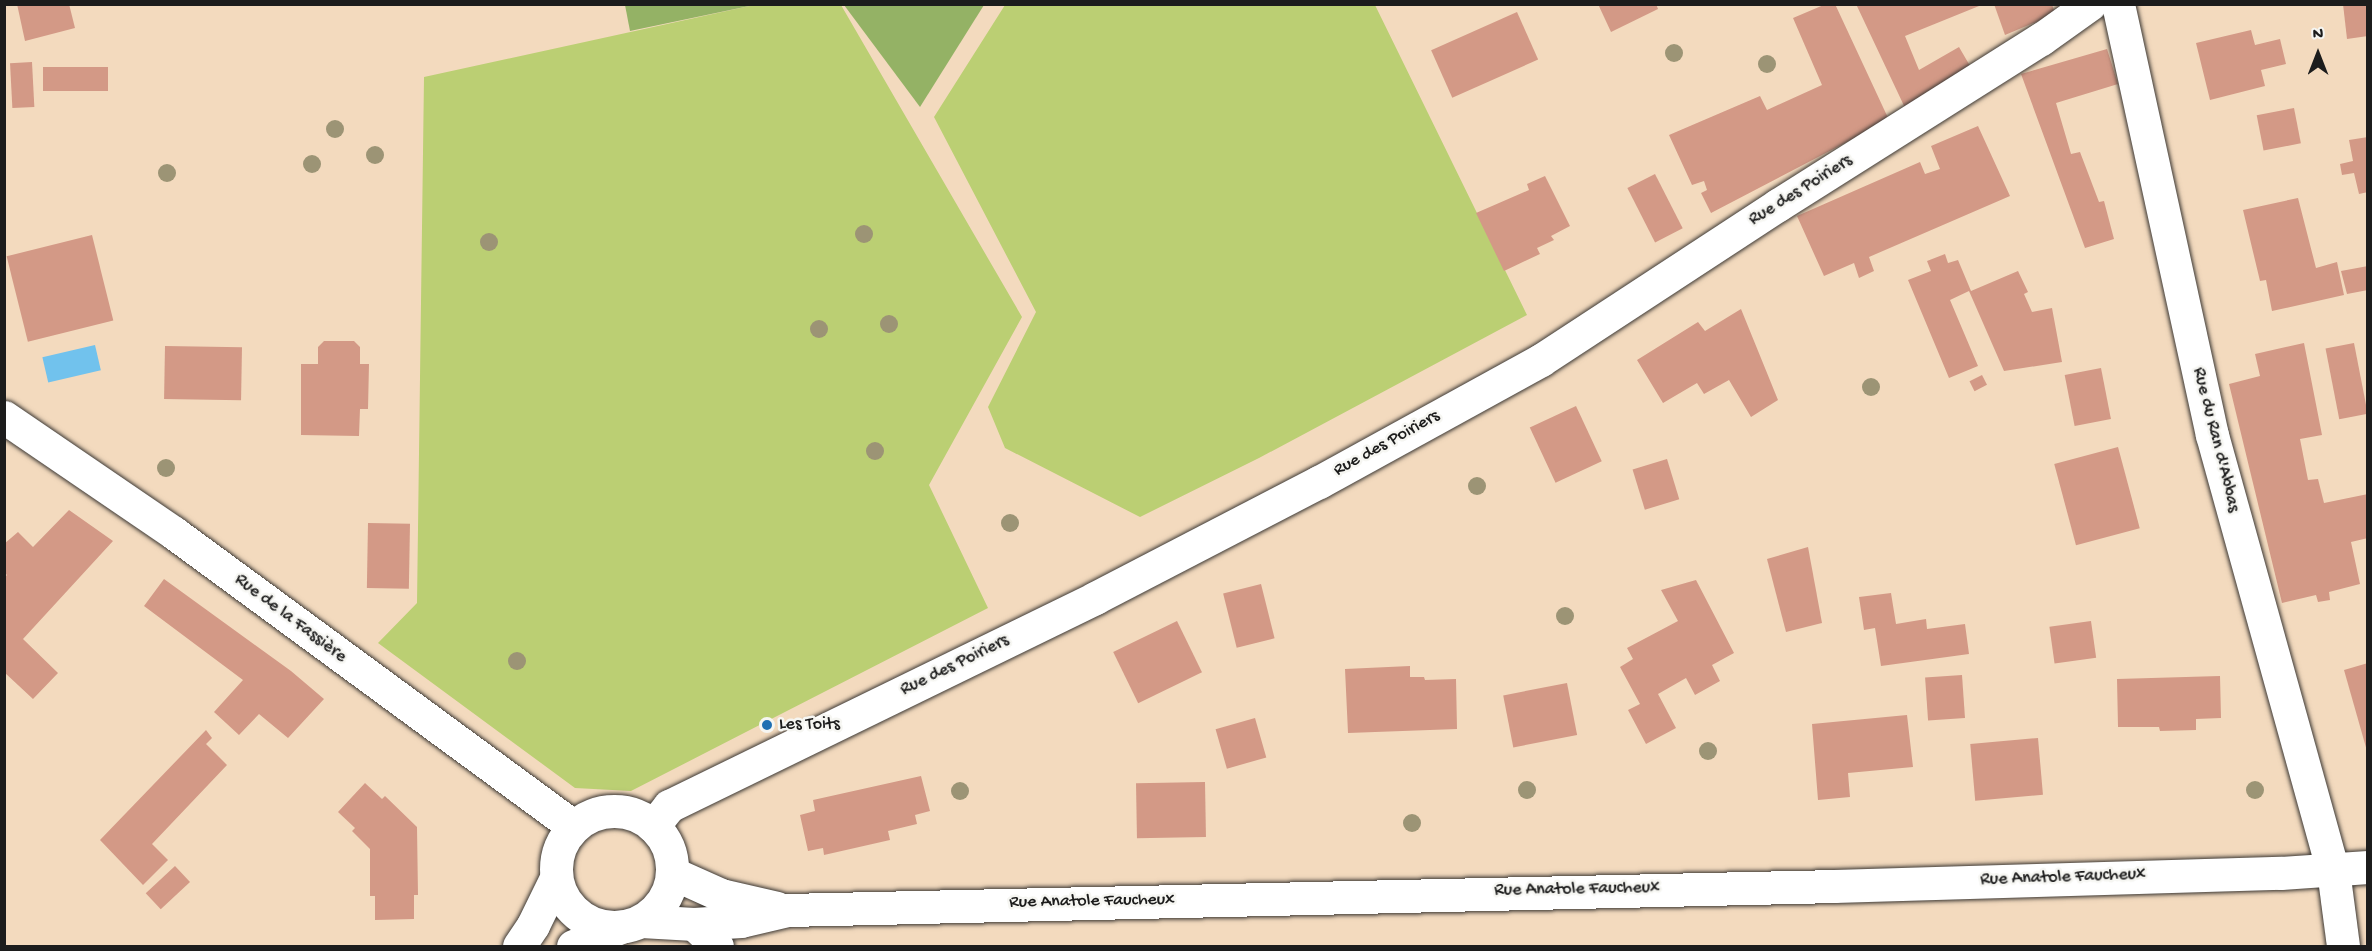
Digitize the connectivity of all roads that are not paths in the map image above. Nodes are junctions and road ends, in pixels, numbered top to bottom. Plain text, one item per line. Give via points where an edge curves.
1 (2090, 4) edge
2 (2118, 4) edge
3 (4, 417) edge
4 (573, 826) junction
5 (653, 826) junction
6 (2367, 867) edge
7 (2332, 870) junction
8 (672, 873) junction
9 (556, 878) junction
10 (787, 910) junction
11 (632, 924) junction
12 (694, 924) junction
13 (519, 946) edge
14 (573, 946) edge
15 (717, 946) edge
16 (2343, 946) edge

1 - 5 street, Rue des Poiriers via 1541,360 1319,482 1095,598 669,806
2 - 7 street, Rue du Ran d'Abbas via 2212,435
3 - 4 street, Rue de la Fassière via 174,533
4 - 5 street via 590,815 609,811 629,812
4 - 9 street via 556,859
5 - 8 street via 671,853
6 - 7 street, Rue Anatole Faucheux
7 - 10 street, Rue Anatole Faucheux via 1834,886
7 - 16 street, Rue du Ran d'Abbas
8 - 10 street, Rue Anatole Faucheux via 721,895
8 - 11 street via 667,892 656,909
9 - 11 street via 561,895 587,921 605,927
9 - 13 street
10 - 12 street, Rue Anatole Faucheux via 741,921
11 - 12 street, Rue Anatole Faucheux
11 - 14 street
12 - 15 street

